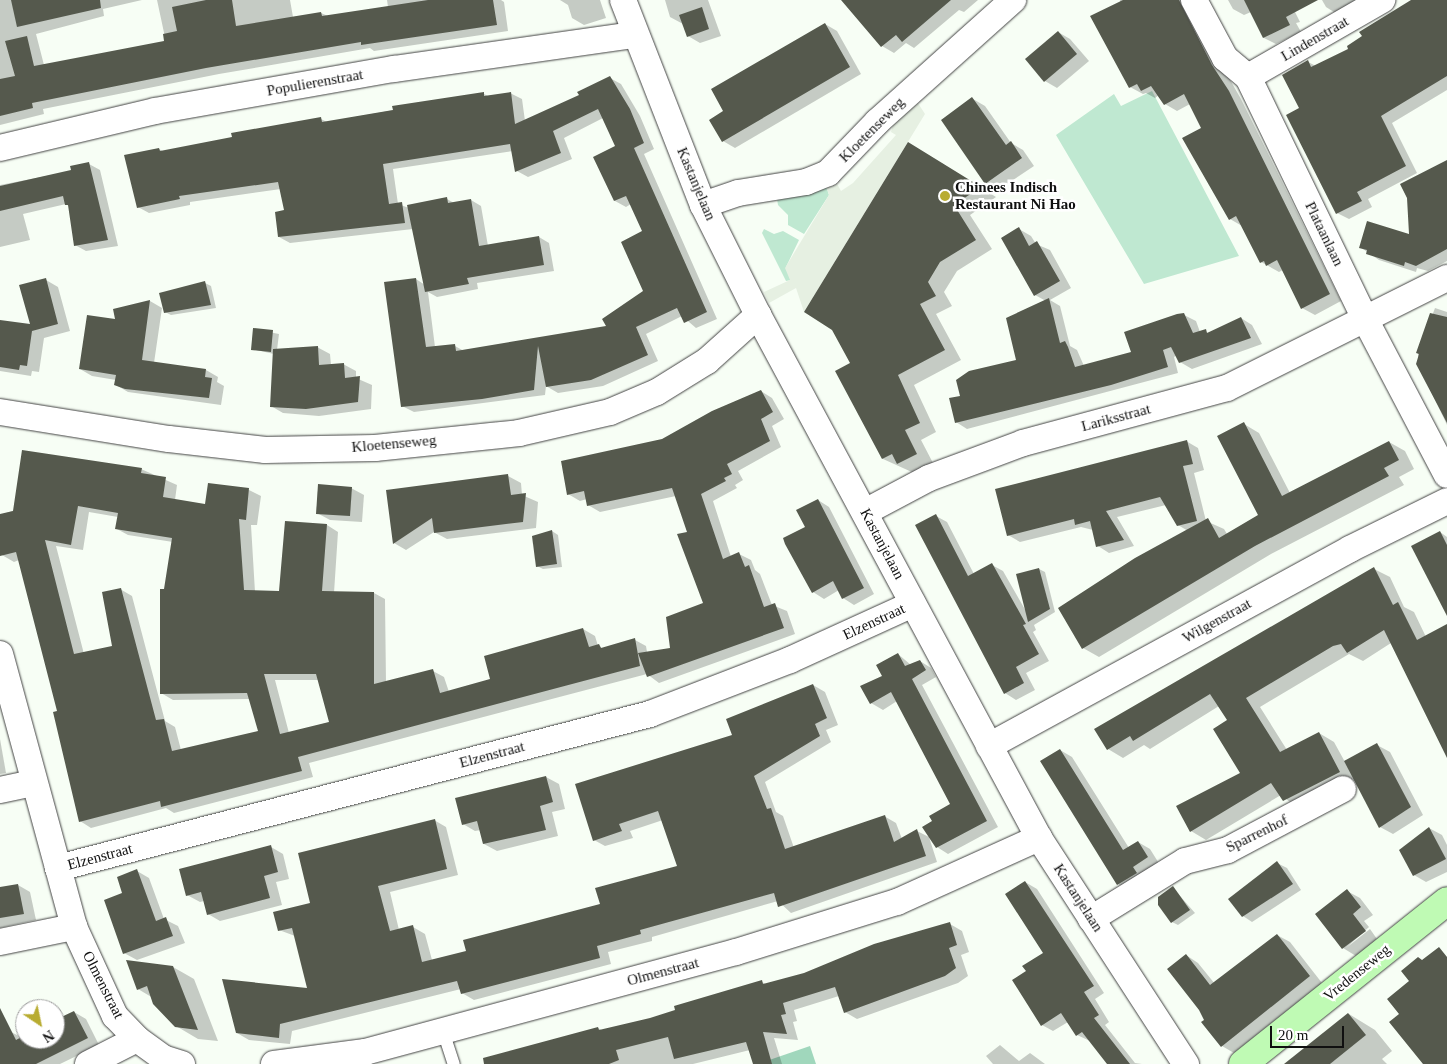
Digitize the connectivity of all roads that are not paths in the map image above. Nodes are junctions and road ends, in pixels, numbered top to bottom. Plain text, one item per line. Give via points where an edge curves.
1 (623, 0) edge
2 (1013, 0) edge
3 (1194, 0) edge
4 (1382, 0) edge
5 (634, 35) junction
6 (1248, 77) junction
7 (0, 148) edge
8 (703, 205) junction
9 (1447, 278) edge
10 (758, 315) junction
11 (1365, 319) junction
12 (0, 412) edge
13 (1447, 475) edge
14 (1447, 501) edge
15 (865, 512) junction
16 (913, 604) junction
17 (0, 656) edge
18 (989, 746) junction
19 (34, 783) junction
20 (1343, 789) dead end
21 (0, 790) edge
22 (1038, 838) junction
23 (58, 868) junction
24 (1447, 902) edge
25 (1092, 919) junction
26 (74, 927) junction
27 (0, 942) edge
28 (443, 1031) junction
29 (136, 1039) junction
30 (88, 1064) edge
31 (182, 1064) edge
32 (274, 1064) edge
33 (454, 1064) edge
34 (1186, 1064) edge
35 (1243, 1064) edge

1 - 5 street, Kastanjelaan
2 - 8 street, Kloetenseweg via 877,122 828,173 806,182 738,193
3 - 6 street, Plataanlaan via 1225,58
4 - 6 street, Lindenstraat
5 - 7 street, Populierenstraat via 394,69 155,111
5 - 8 street, Kastanjelaan
6 - 11 street, Plataanlaan
8 - 10 street, Kastanjelaan
9 - 11 street, Lariksstraat
10 - 12 street, Kloetenseweg via 706,361 657,392 610,412 520,433 375,448 265,450 169,439
10 - 15 street, Kastanjelaan
11 - 13 street, Plataanlaan
11 - 15 street, Lariksstraat via 1227,388 1023,443 929,478
14 - 18 street, Wilgenstraat via 1350,549
15 - 16 street, Kastanjelaan
16 - 18 street, Kastanjelaan
16 - 23 street, Elzenstraat via 790,660 650,714
17 - 19 street, Olmenstraat
18 - 22 street, Kastanjelaan
19 - 21 street
19 - 23 street, Olmenstraat
20 - 25 street, Sparrenhof via 1228,850 1185,861
22 - 25 street, Kastanjelaan
22 - 28 street, Olmenstraat via 897,902 736,952
23 - 26 street, Olmenstraat
24 - 35 main road, Vredenseweg
25 - 34 street, Kastanjelaan
26 - 27 street
26 - 29 street, Olmenstraat via 115,1016
28 - 32 street, Olmenstraat via 364,1052
28 - 33 lane
29 - 30 street
29 - 31 street, Olmenstraat via 163,1058

